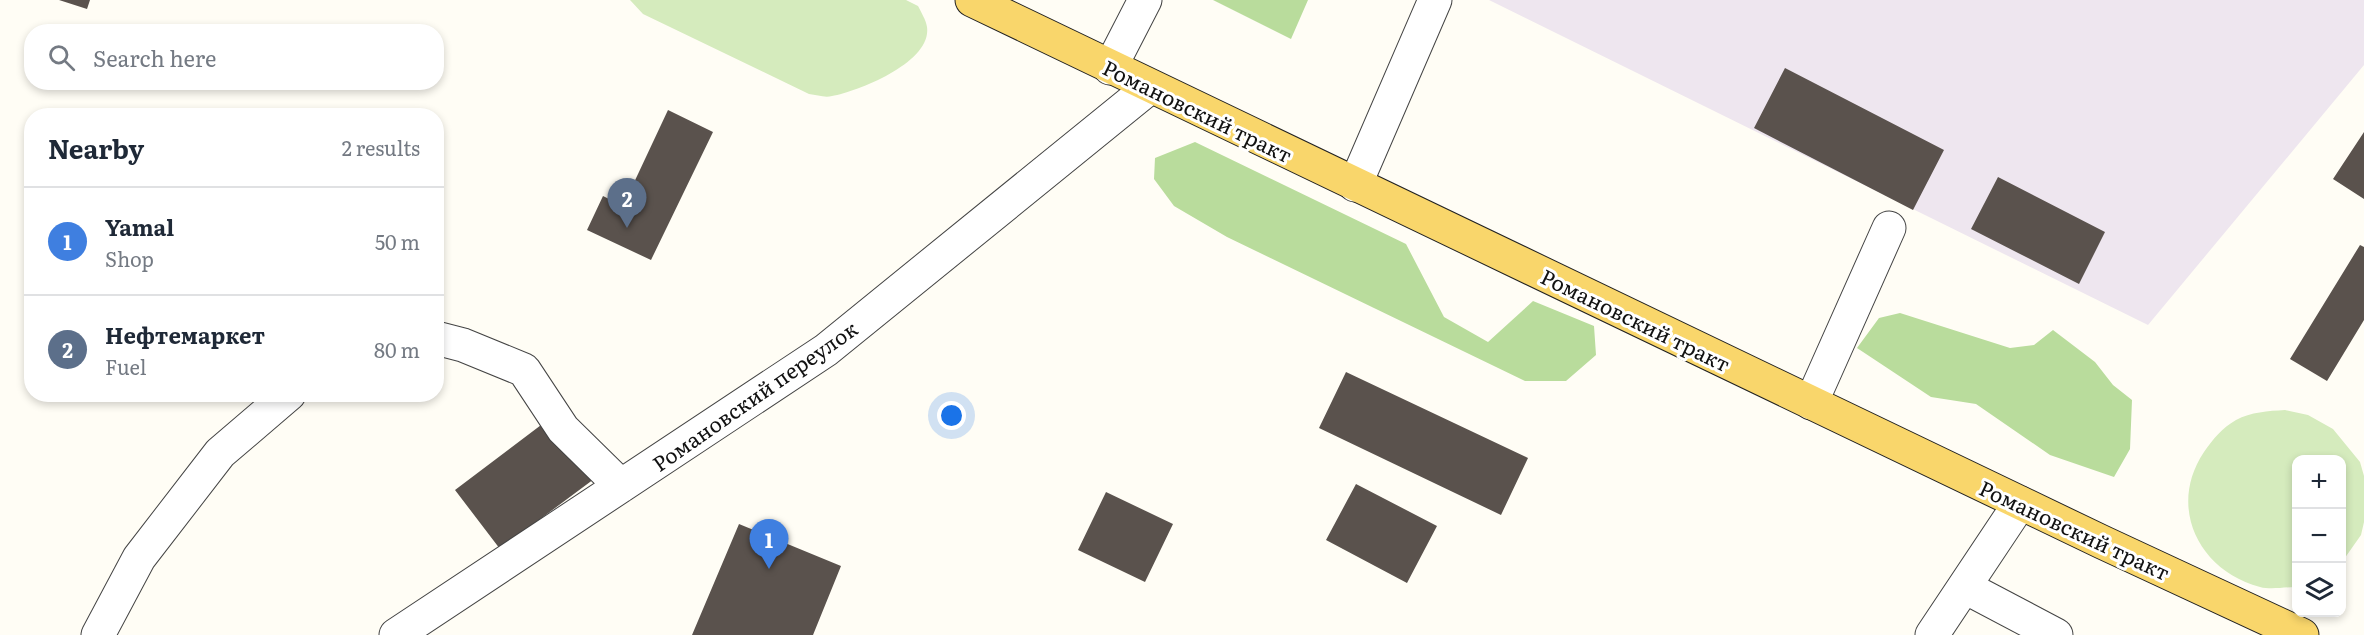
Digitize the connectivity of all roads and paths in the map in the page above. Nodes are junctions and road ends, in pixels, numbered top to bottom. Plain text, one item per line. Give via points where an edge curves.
1 (972, 0) edge
2 (1145, 0) edge
3 (1435, 0) edge
4 (1110, 68) junction
5 (1150, 87) junction
6 (1355, 185) junction
7 (1889, 228) dead end
8 (444, 341) edge
9 (280, 402) edge
10 (1811, 403) junction
11 (621, 486) junction
12 (2020, 503) junction
13 (1965, 587) junction
14 (98, 635) edge
15 (396, 635) edge
16 (1932, 635) edge
17 (2056, 635) edge
18 (2302, 635) edge

1 - 4 main road, Романовский тракт
2 - 4 street
3 - 6 street
4 - 5 main road, Романовский тракт
5 - 6 main road, Романовский тракт
5 - 11 street, Романовский переулок via 826,350
6 - 10 main road, Романовский тракт
7 - 10 street
8 - 11 street via 524,370 563,429
9 - 14 street via 220,453 139,558
10 - 12 main road, Романовский тракт
11 - 15 street, Романовский переулок
12 - 13 street
12 - 18 main road, Романовский тракт
13 - 16 street
13 - 17 street

